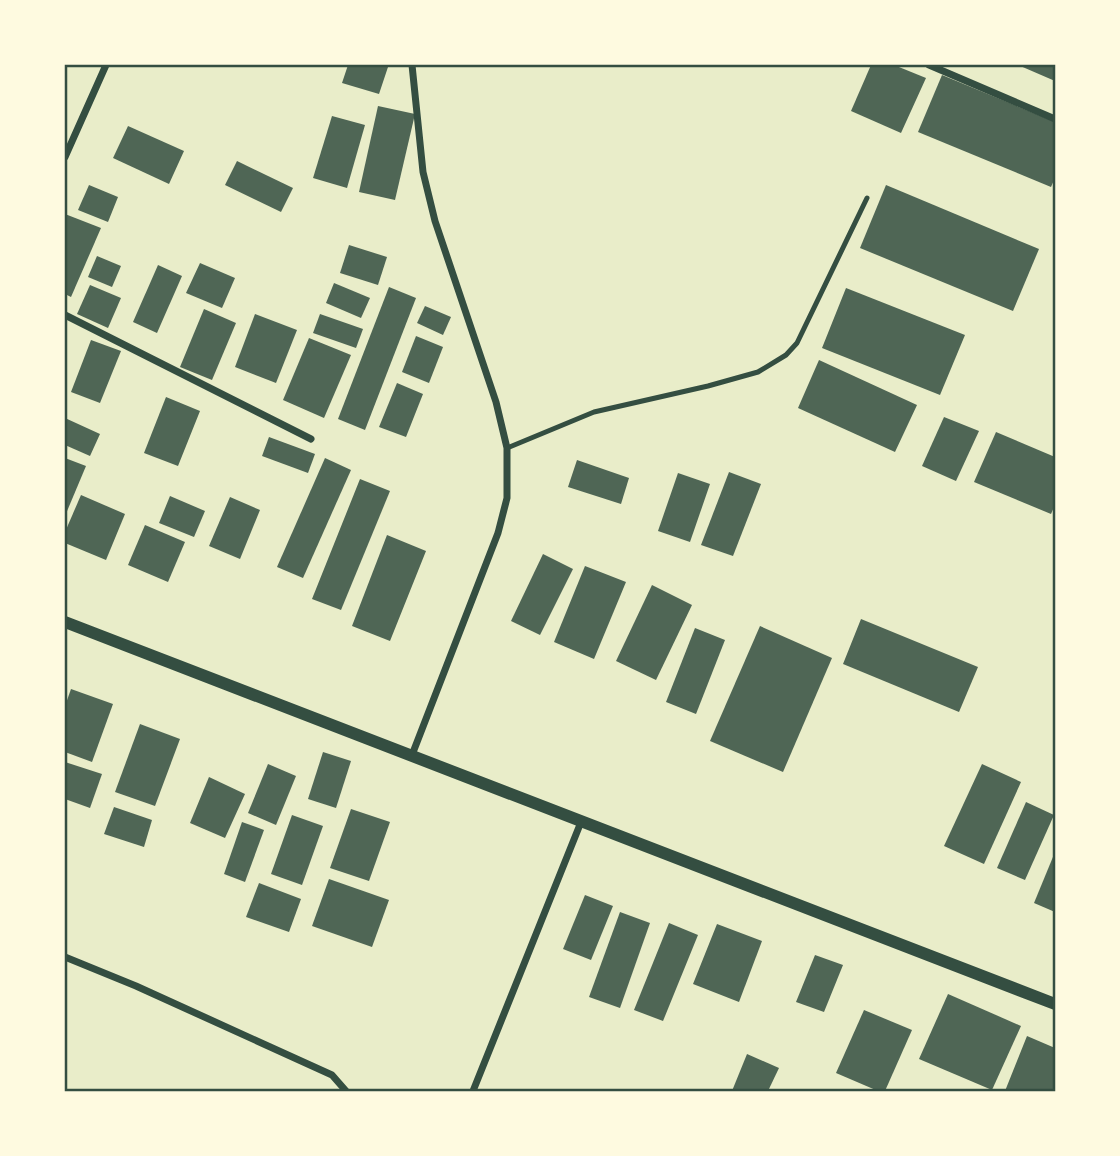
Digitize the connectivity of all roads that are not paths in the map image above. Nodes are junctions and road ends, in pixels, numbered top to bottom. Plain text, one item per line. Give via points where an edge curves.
1 (106, 65) edge
2 (412, 65) edge
3 (929, 65) edge
4 (1055, 118) edge
5 (65, 157) edge
6 (867, 198) dead end
7 (65, 315) edge
8 (310, 439) dead end
9 (507, 448) junction
10 (65, 622) edge
11 (412, 755) junction
12 (581, 822) junction
13 (65, 957) edge
14 (1055, 1004) edge
15 (346, 1091) edge
16 (472, 1091) edge

1 - 5 street
2 - 9 street via 423,172 435,221
3 - 4 street
6 - 9 lane via 797,343 786,355 758,372 594,412
7 - 8 street
9 - 11 street via 507,498 498,533
10 - 11 street
11 - 12 street
12 - 14 street
12 - 16 street
13 - 15 street via 332,1075

